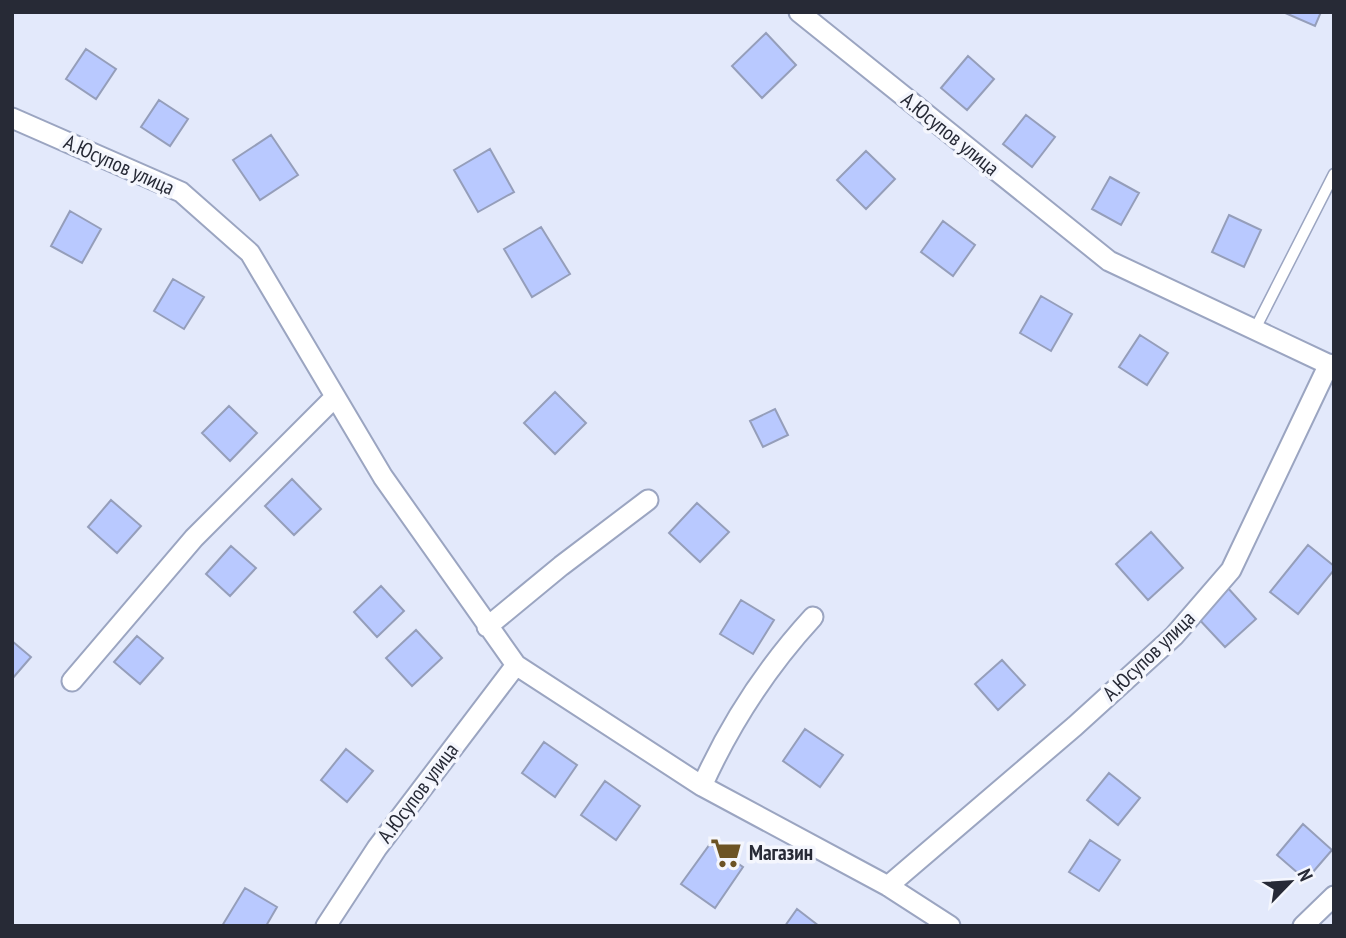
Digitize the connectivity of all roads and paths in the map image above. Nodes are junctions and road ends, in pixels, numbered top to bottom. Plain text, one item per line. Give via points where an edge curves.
1 (799, 12) edge
2 (12, 118) edge
3 (1334, 174) edge
4 (1255, 329) junction
5 (1331, 365) edge
6 (334, 398) junction
7 (648, 500) dead end
8 (813, 617) dead end
9 (487, 627) junction
10 (516, 665) junction
11 (72, 681) dead end
12 (702, 786) junction
13 (888, 886) junction
14 (1334, 896) edge
15 (326, 926) edge
16 (950, 926) edge
17 (1303, 926) edge

1 - 4 street, А.Юсупов улица via 1109,261
2 - 6 street, А.Юсупов улица via 181,192 250,253
3 - 4 lane
4 - 5 street, А.Юсупов улица
5 - 13 street, А.Юсупов улица via 1231,570 1174,636
6 - 9 street, А.Юсупов улица
6 - 11 street via 194,538
7 - 9 street
8 - 12 street via 739,714
9 - 10 street, А.Юсупов улица
10 - 12 street, А.Юсупов улица
10 - 15 street, А.Юсупов улица via 377,848
12 - 13 street, А.Юсупов улица
13 - 16 street, А.Юсупов улица
14 - 17 street

